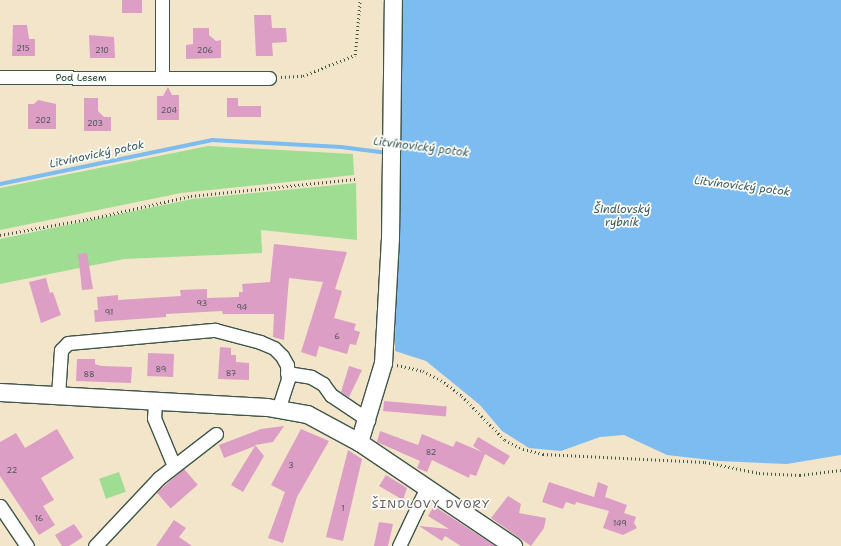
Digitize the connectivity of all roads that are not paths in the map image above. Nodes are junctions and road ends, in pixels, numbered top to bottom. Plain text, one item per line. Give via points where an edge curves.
1 (162, 0) edge
2 (393, 0) edge
3 (0, 77) edge
4 (162, 78) junction
5 (269, 78) road end
6 (287, 373) junction
7 (0, 392) edge
8 (58, 396) junction
9 (155, 401) junction
10 (278, 409) junction
11 (368, 420) junction
12 (216, 434) dead end
13 (359, 442) junction
14 (174, 466) junction
15 (427, 487) junction
16 (0, 506) edge
17 (27, 546) edge
18 (95, 546) edge
19 (399, 546) edge
20 (513, 546) edge

1 - 4 street
2 - 11 street via 390,238 383,363
3 - 4 street, Pod Lesem
4 - 5 street, Pod Lesem
6 - 8 street via 287,365 274,348 238,334 215,330 77,341 60,350
6 - 10 street
6 - 11 street via 311,377 324,384 331,395
7 - 8 street
8 - 9 street
9 - 10 street
9 - 14 street via 154,418
10 - 13 street via 307,414
11 - 13 street
12 - 14 street
13 - 15 street
14 - 18 street via 159,478
15 - 19 street
15 - 20 street
16 - 17 street

